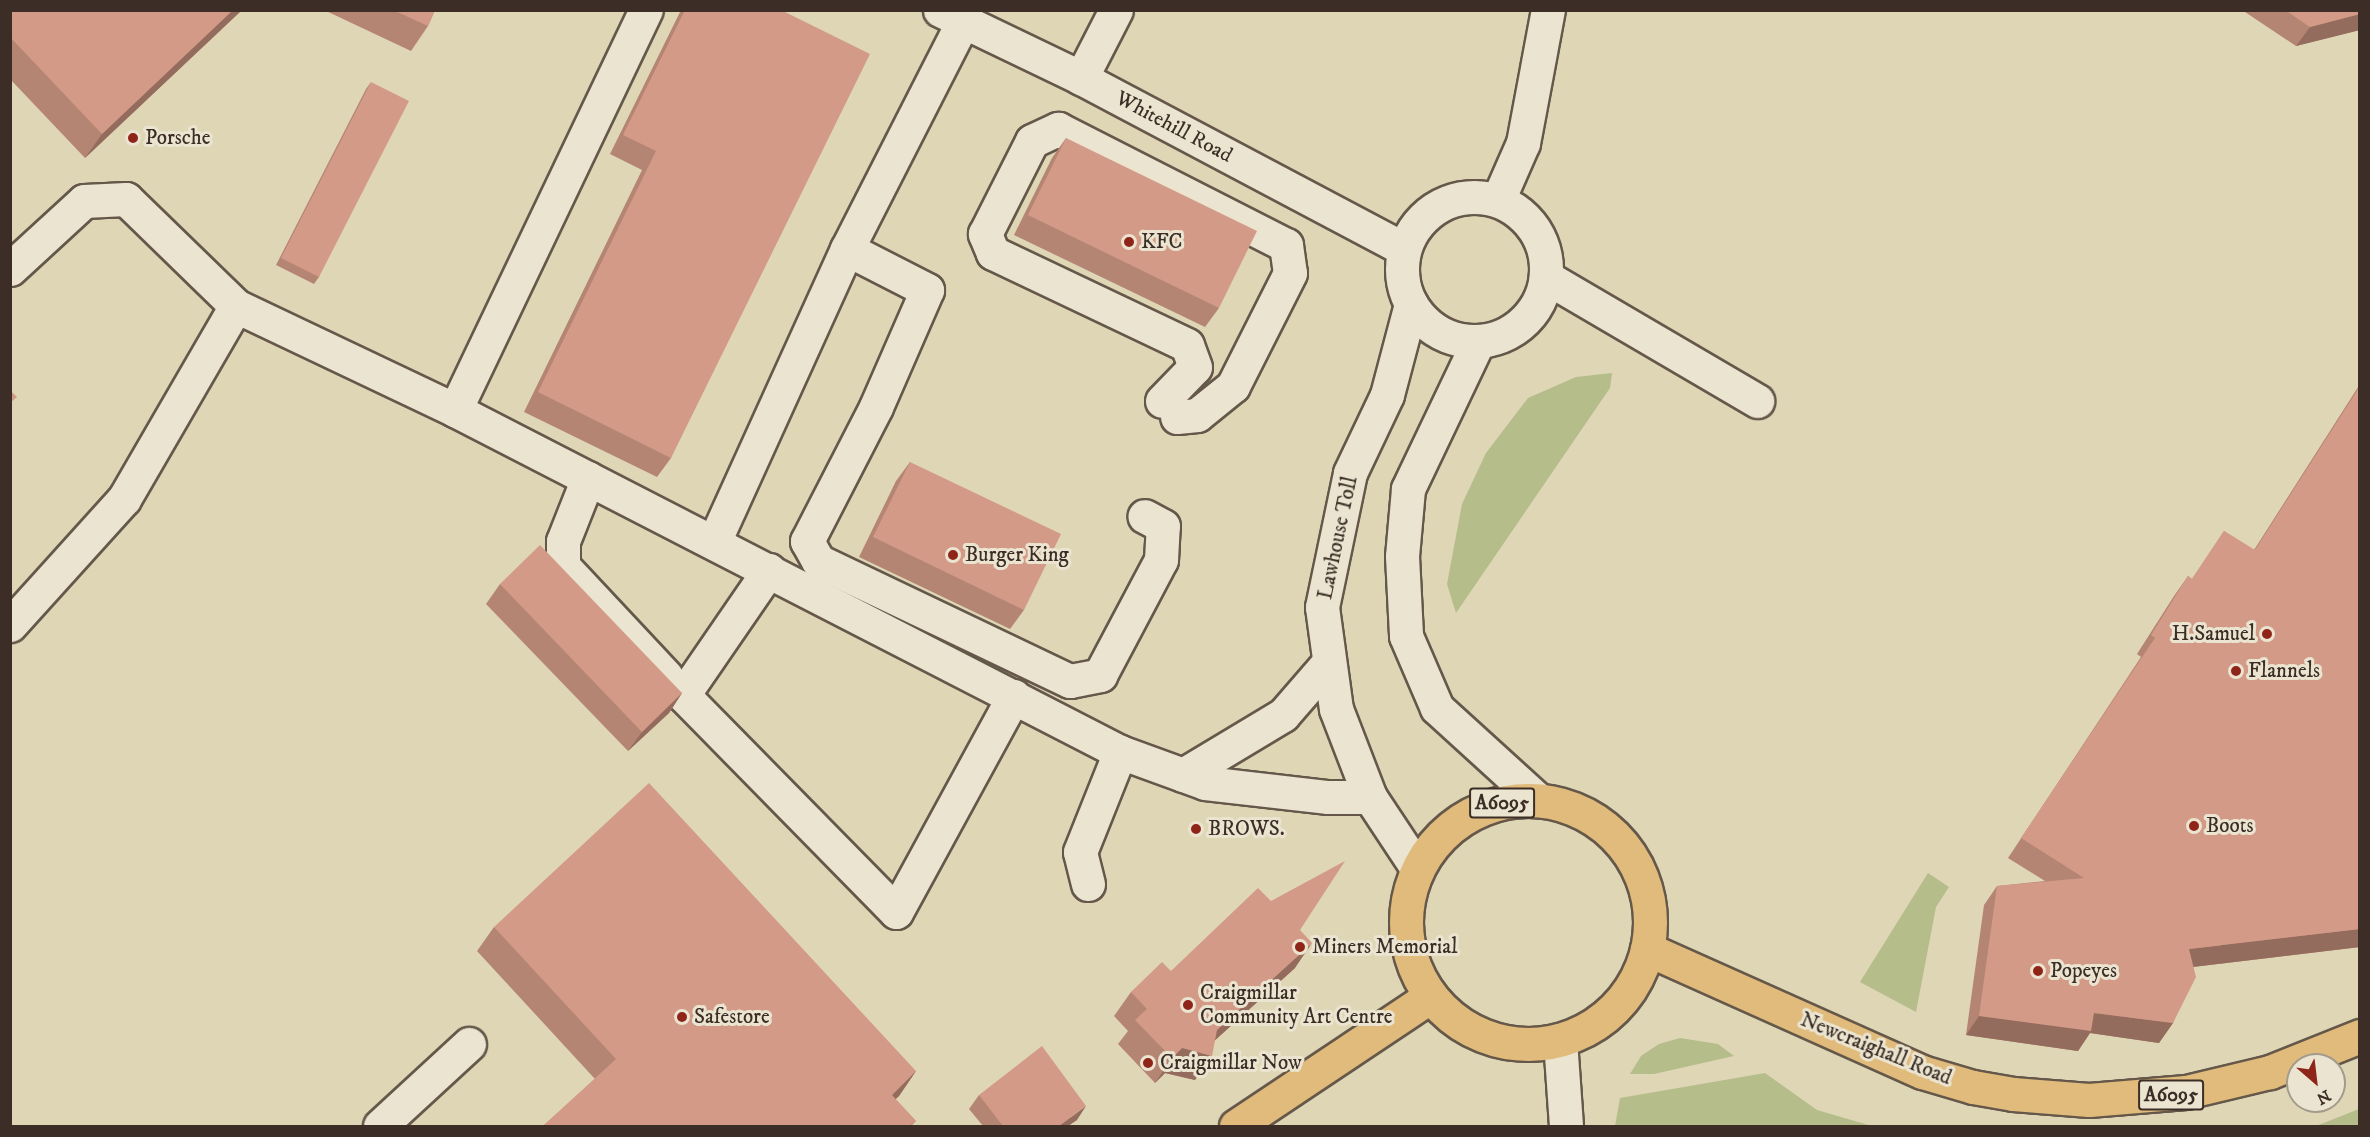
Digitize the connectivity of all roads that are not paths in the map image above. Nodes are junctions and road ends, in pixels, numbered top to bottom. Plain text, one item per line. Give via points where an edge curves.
1 (646, 10) edge
2 (1116, 10) edge
3 (1548, 10) edge
4 (952, 16) edge
5 (1081, 78) junction
6 (1498, 200) junction
7 (847, 249) junction
8 (1404, 249) junction
9 (10, 269) edge
10 (1546, 277) junction
11 (1411, 304) junction
12 (236, 306) junction
13 (1478, 342) junction
14 (1757, 401) dead end
15 (1169, 409) joint
16 (455, 410) junction
17 (588, 478) junction
18 (1144, 516) dead end
19 (714, 542) junction
20 (769, 570) junction
21 (10, 625) edge
22 (1329, 662) junction
23 (683, 695) junction
24 (1014, 696) junction
25 (1120, 752) junction
26 (1182, 775) junction
27 (1370, 797) junction
28 (1537, 799) junction
29 (1418, 868) junction
30 (1088, 884) dead end
31 (1647, 949) junction
32 (1431, 996) junction
33 (2360, 1036) edge
34 (1560, 1040) junction
35 (469, 1044) dead end
36 (380, 1126) edge
37 (1236, 1126) edge
38 (1566, 1126) edge

1 - 16 street
2 - 5 street
3 - 6 street via 1523,143
4 - 5 street, Whitehill Road
4 - 7 street
5 - 8 street, Whitehill Road
6 - 8 street via 1474,196 1441,205 1414,228
6 - 10 street via 1515,209 1540,239
7 - 18 street via 927,291 876,407 807,541 818,561 1070,681 1100,675 1161,560 1163,525
7 - 19 street
8 - 11 street, Lawhouse Toll via 1404,286
9 - 12 street via 84,201 126,199
10 - 13 street via 1531,314 1498,338
10 - 14 street
11 - 13 street via 1439,333
11 - 22 street, Lawhouse Toll via 1387,394 1350,472 1322,607
12 - 16 street
12 - 21 street via 124,499
13 - 28 street via 1408,489 1402,556 1406,636 1437,708
15 - 15 street via 1195,367 1187,345 993,253 985,234 1032,141 1058,129 1286,245 1290,273 1233,386 1197,415
16 - 17 street
17 - 19 street
17 - 23 street via 563,541 562,566
19 - 20 street
20 - 23 street
20 - 24 street
22 - 26 street via 1283,715
22 - 27 street, Lawhouse Toll via 1336,709
23 - 24 street via 896,912
24 - 25 street
25 - 26 street
25 - 30 street via 1080,852
26 - 27 street via 1205,783 1328,797
27 - 29 street, Lawhouse Toll
28 - 29 main road, A6095 via 1516,799 1472,812 1438,838
28 - 31 main road, A6095 via 1564,804 1591,816 1619,839 1642,876 1649,903
29 - 32 main road, A6095 via 1410,890 1406,935 1419,978
31 - 33 main road, Newcraighall Road / A6095 via 1922,1072 1973,1087 2022,1095 2089,1100 2186,1092 2270,1072
31 - 34 main road, A6095 via 1633,985 1604,1018
32 - 34 main road, A6095 via 1470,1030 1500,1041 1522,1044
32 - 37 main road
34 - 38 street
35 - 36 street

